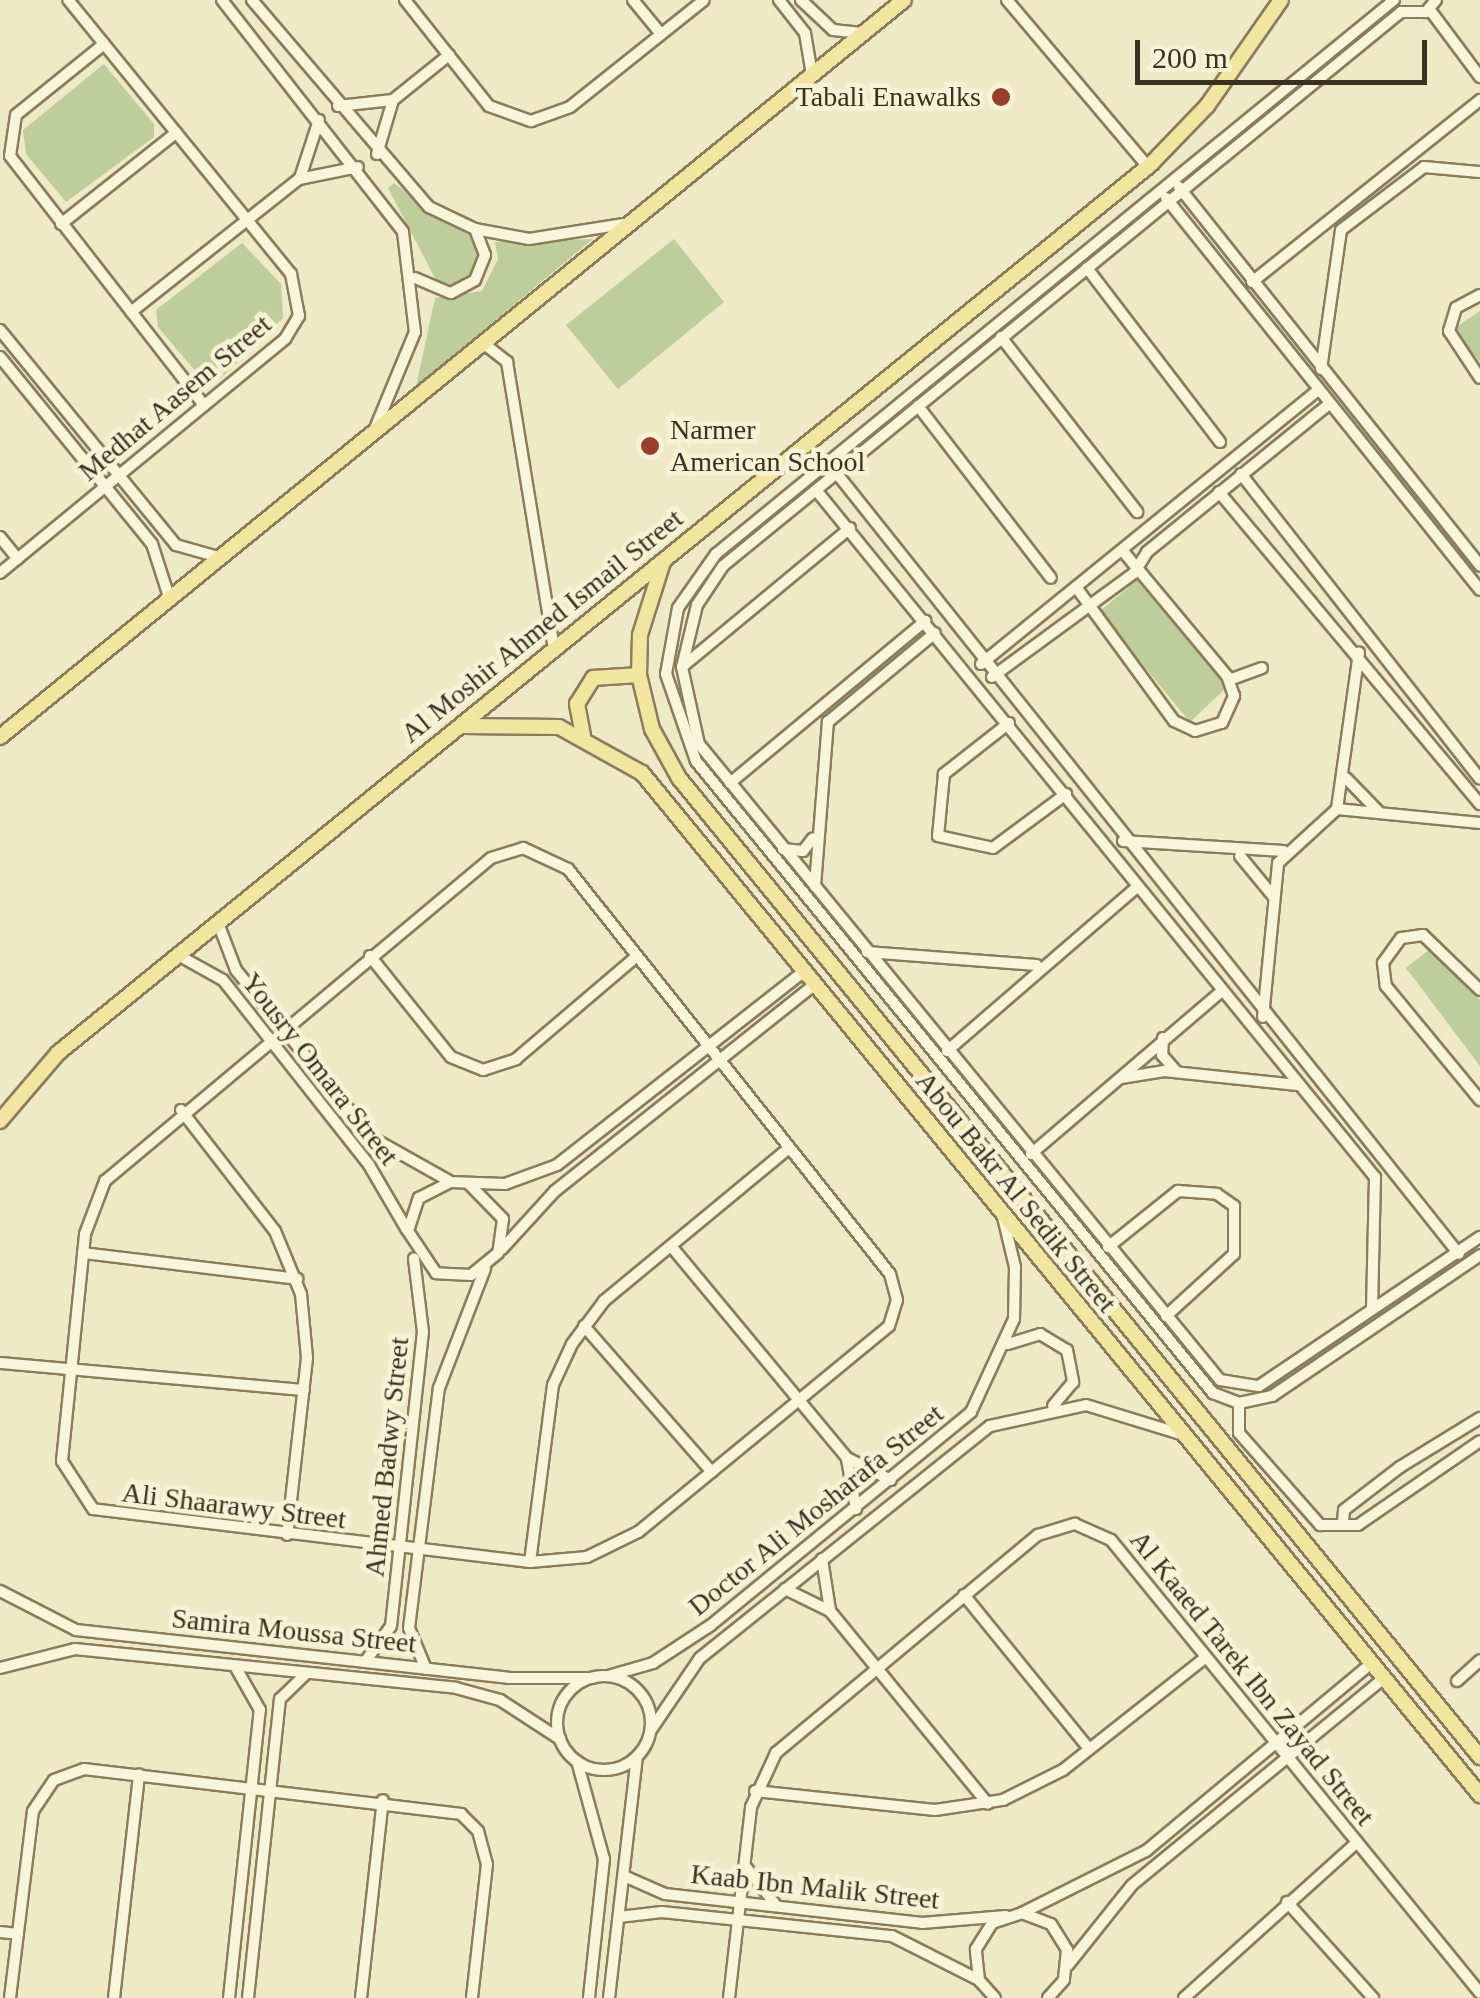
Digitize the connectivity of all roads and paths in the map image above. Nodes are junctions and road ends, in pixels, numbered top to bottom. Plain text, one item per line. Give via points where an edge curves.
1 (68, 0) edge
2 (222, 0) edge
3 (252, 0) edge
4 (405, 0) edge
5 (632, 0) edge
6 (704, 0) edge
7 (779, 0) edge
8 (802, 0) edge
9 (904, 0) edge
10 (1007, 0) edge
11 (1281, 0) edge
12 (1397, 0) edge
13 (1433, 5) edge
14 (1410, 10) junction
15 (863, 33) junction
16 (661, 34) junction
17 (104, 44) junction
18 (449, 56) junction
19 (812, 75) junction
20 (1480, 77) edge
21 (393, 100) junction
22 (1480, 100) edge
23 (338, 106) junction
24 (319, 120) junction
25 (176, 133) junction
26 (376, 154) junction
27 (1148, 167) junction
28 (358, 168) junction
29 (1480, 172) edge
30 (299, 179) junction
31 (1171, 180) junction
32 (1158, 190) junction
33 (1181, 190) junction
34 (1168, 200) junction
35 (247, 220) junction
36 (634, 220) junction
37 (61, 224) junction
38 (475, 229) junction
39 (1087, 268) junction
40 (414, 277) junction
41 (1252, 282) junction
42 (1480, 295) edge
43 (131, 312) junction
44 (0, 330) edge
45 (1001, 338) junction
46 (482, 343) junction
47 (1306, 350) junction
48 (0, 358) edge
49 (1294, 360) junction
50 (1321, 368) junction
51 (1480, 378) edge
52 (1318, 390) junction
53 (204, 404) junction
54 (1329, 404) junction
55 (918, 406) junction
56 (373, 431) junction
57 (1220, 442) dead end
58 (827, 463) junction
59 (1241, 474) junction
60 (118, 475) junction
61 (838, 477) junction
62 (807, 479) junction
63 (104, 486) junction
64 (818, 490) junction
65 (1219, 492) junction
66 (1137, 512) dead end
67 (850, 528) junction
68 (0, 537) edge
69 (1122, 550) junction
70 (218, 557) junction
71 (18, 559) junction
72 (664, 560) junction
73 (901, 563) junction
74 (1139, 566) junction
75 (1480, 566) edge
76 (888, 573) junction
77 (0, 574) edge
78 (1051, 578) dead end
79 (1076, 587) junction
80 (1480, 590) edge
81 (170, 597) junction
82 (1086, 608) junction
83 (925, 621) junction
84 (688, 626) junction
85 (935, 633) junction
86 (712, 638) junction
87 (554, 649) junction
88 (1360, 653) junction
89 (981, 664) junction
90 (682, 667) junction
91 (1262, 668) dead end
92 (639, 675) junction
93 (992, 677) junction
94 (1229, 680) junction
95 (1009, 723) junction
96 (457, 727) junction
97 (1441, 730) junction
98 (583, 735) junction
99 (0, 737) edge
100 (1428, 739) junction
101 (1346, 778) junction
102 (1480, 779) edge
103 (730, 782) junction
104 (1066, 794) junction
105 (1480, 804) edge
106 (1336, 810) junction
107 (1382, 814) junction
108 (1480, 823) edge
109 (814, 835) junction
110 (1122, 842) junction
111 (1285, 851) junction
112 (779, 852) junction
113 (1235, 853) junction
114 (815, 887) junction
115 (1137, 887) junction
116 (1274, 896) junction
117 (218, 923) junction
118 (868, 952) junction
119 (178, 955) junction
120 (370, 956) junction
121 (637, 956) junction
122 (904, 957) junction
123 (1048, 961) junction
124 (998, 969) junction
125 (1225, 970) junction
126 (804, 971) junction
127 (1212, 980) junction
128 (815, 984) junction
129 (893, 984) junction
130 (1480, 990) edge
131 (882, 991) junction
132 (1222, 992) junction
133 (1006, 996) junction
134 (1247, 998) junction
135 (1234, 1007) junction
136 (1263, 1017) junction
137 (283, 1027) junction
138 (1164, 1037) junction
139 (269, 1038) junction
140 (708, 1046) junction
141 (944, 1046) junction
142 (930, 1050) junction
143 (720, 1060) junction
144 (1181, 1073) junction
145 (1115, 1080) junction
146 (1298, 1085) junction
147 (1480, 1100) edge
148 (181, 1110) junction
149 (960, 1120) junction
150 (0, 1122) edge
151 (938, 1136) junction
152 (789, 1148) junction
153 (1032, 1154) junction
154 (450, 1182) junction
155 (468, 1183) junction
156 (1002, 1216) junction
157 (408, 1231) junction
158 (1480, 1237) edge
159 (671, 1246) junction
160 (1108, 1247) junction
161 (412, 1248) junction
162 (84, 1253) junction
163 (498, 1253) junction
164 (1459, 1254) junction
165 (1478, 1262) edge
166 (486, 1266) junction
167 (297, 1279) junction
168 (1370, 1282) junction
169 (1398, 1294) junction
170 (1404, 1306) junction
171 (1372, 1308) junction
172 (1166, 1316) junction
173 (584, 1326) junction
174 (1008, 1344) junction
175 (0, 1363) edge
176 (72, 1368) junction
177 (304, 1390) junction
178 (800, 1402) junction
179 (1239, 1404) junction
180 (1053, 1407) junction
181 (1480, 1418) edge
182 (1181, 1434) junction
183 (1480, 1441) edge
184 (846, 1458) junction
185 (712, 1472) junction
186 (1252, 1478) junction
187 (891, 1480) junction
188 (1232, 1497) junction
189 (1348, 1507) junction
190 (856, 1509) junction
191 (1343, 1522) junction
192 (1362, 1522) junction
193 (832, 1528) junction
194 (287, 1535) junction
195 (844, 1541) junction
196 (400, 1548) junction
197 (419, 1550) junction
198 (822, 1559) junction
199 (530, 1562) junction
200 (785, 1589) junction
201 (0, 1591) edge
202 (964, 1595) junction
203 (830, 1611) junction
204 (1206, 1656) junction
205 (365, 1662) junction
206 (1478, 1662) edge
207 (234, 1666) junction
208 (1368, 1666) junction
209 (0, 1668) edge
210 (426, 1668) junction
211 (876, 1668) junction
212 (308, 1673) junction
213 (608, 1676) junction
214 (592, 1678) junction
215 (1380, 1680) junction
216 (1480, 1681) edge
217 (1457, 1682) dead end
218 (651, 1730) junction
219 (560, 1739) junction
220 (1276, 1742) junction
221 (1089, 1749) junction
222 (1288, 1756) junction
223 (636, 1758) junction
224 (1480, 1758) edge
225 (576, 1760) junction
226 (139, 1774) junction
227 (252, 1786) junction
228 (270, 1788) junction
229 (755, 1790) junction
230 (1480, 1796) edge
231 (383, 1800) junction
232 (988, 1804) junction
233 (1357, 1842) junction
234 (744, 1862) junction
235 (624, 1876) junction
236 (740, 1902) junction
237 (1287, 1902) junction
238 (780, 1907) junction
239 (1022, 1913) junction
240 (1006, 1916) junction
241 (619, 1917) junction
242 (738, 1919) junction
243 (0, 1932) edge
244 (18, 1934) junction
245 (1068, 1966) junction
246 (979, 1980) junction
247 (1188, 1993) edge
248 (1480, 1993) edge
249 (991, 1996) edge
250 (1052, 1996) edge
251 (10, 1998) edge
252 (114, 1998) edge
253 (229, 1998) edge
254 (248, 1998) edge
255 (360, 1998) edge
256 (472, 1998) edge
257 (589, 1998) edge
258 (610, 1998) edge
259 (730, 1998) edge
260 (1202, 1998) edge
261 (1373, 1998) edge

1 - 17 street, Medhat Aasem Street
2 - 24 street
3 - 23 street
4 - 18 street
5 - 16 street
6 - 16 street
7 - 19 street via 804,33
8 - 15 street via 833,30
9 - 15 main road
10 - 27 street
11 - 27 main road, Al Moshir Ahmed Ismail Street via 1207,106
12 - 14 street
12 - 31 street
13 - 14 street
13 - 20 street
14 - 33 street
15 - 19 main road
16 - 18 street via 560,114 531,122 489,106
17 - 25 street, Medhat Aasem Street
17 - 37 street via 10,128 10,156
18 - 21 street
19 - 36 main road
21 - 23 street
21 - 26 street
22 - 41 street
23 - 26 street
24 - 28 street
24 - 30 street
25 - 35 street, Medhat Aasem Street
25 - 37 street
26 - 38 street via 428,207
27 - 72 main road, Al Moshir Ahmed Ismail Street
28 - 30 street
28 - 40 street via 403,232
29 - 50 street via 1424,167 1342,230
30 - 35 street
31 - 32 street
31 - 33 street
32 - 34 street
32 - 58 street
33 - 34 street
33 - 41 street
34 - 39 street
34 - 49 street
35 - 43 street
35 - 53 street, Medhat Aasem Street via 291,274 299,316
36 - 38 street via 556,239
36 - 46 main road
37 - 43 street
38 - 40 street via 483,268 464,289 437,292
39 - 45 street
39 - 57 street
40 - 56 street via 410,358
41 - 47 street
42 - 51 street via 1456,308 1448,332
43 - 53 street
44 - 60 street
45 - 55 street
45 - 66 street
46 - 56 main road
46 - 87 street via 508,362
47 - 49 street
47 - 50 street
48 - 63 street
49 - 52 street
50 - 75 street
52 - 54 street
52 - 69 street
53 - 60 street, Medhat Aasem Street
54 - 59 street
54 - 80 street
55 - 61 street
55 - 78 street
56 - 70 main road
58 - 61 street
58 - 62 street
59 - 65 street
59 - 97 street
60 - 63 street, Medhat Aasem Street
60 - 70 street via 176,546
61 - 64 street
61 - 73 street
62 - 64 street
62 - 112 street via 701,570 667,651 683,738
63 - 71 street, Medhat Aasem Street
63 - 81 street via 160,555
64 - 67 street
64 - 84 street via 723,566
65 - 74 street
65 - 88 street
67 - 76 street
67 - 86 street
68 - 71 street
69 - 74 street
69 - 79 street
70 - 81 main road
71 - 77 street, Medhat Aasem Street
72 - 87 main road, Al Moshir Ahmed Ismail Street
72 - 92 main road, Abou Bakr Al Sedik Street via 644,616
73 - 76 street
73 - 89 street
74 - 82 street
74 - 94 street
76 - 83 street
79 - 82 street
79 - 89 street
81 - 99 main road
82 - 93 street
82 - 94 street via 1184,728 1222,723 1232,706
83 - 85 street
83 - 103 street
84 - 86 street
84 - 90 street
85 - 95 street
85 - 109 street via 828,722
86 - 90 street
87 - 96 main road, Al Moshir Ahmed Ismail Street
88 - 100 street
88 - 101 street
89 - 93 street
90 - 103 street via 689,719
91 - 94 street
92 - 98 main road via 593,678 577,704
92 - 149 main road, Abou Bakr Al Sedik Street via 652,729 679,778
93 - 110 street
95 - 104 street
95 - 104 street via 944,774 938,836 993,848
96 - 98 main road, Abou Bakr Al Sedik Street via 521,721
96 - 117 main road, Al Moshir Ahmed Ismail Street
97 - 100 street
97 - 102 street
98 - 126 main road, Abou Bakr Al Sedik Street via 658,790
100 - 105 street
101 - 106 street
101 - 107 street
103 - 112 street
104 - 115 street
106 - 107 street
106 - 111 street
107 - 108 street
109 - 112 street via 803,851
109 - 114 street
110 - 113 street
110 - 125 street
111 - 113 street
111 - 116 street
112 - 114 street
112 - 131 street
113 - 116 street
114 - 118 street
115 - 123 street
115 - 127 street
116 - 136 street
117 - 119 main road, Al Moshir Ahmed Ismail Street
117 - 137 street, Yousry Omara Street via 230,961
118 - 122 street
118 - 129 street
119 - 139 street, Yousry Omara Street via 216,972
119 - 150 main road, Al Moshir Ahmed Ismail Street via 35,1073
120 - 121 street, Ali Shaarawy Street via 491,858 523,848 568,869
120 - 121 street via 451,1057 483,1070 516,1059
120 - 137 street, Ali Shaarawy Street
121 - 140 street, Ali Shaarawy Street
122 - 124 street
122 - 129 street
123 - 124 street
123 - 133 street
124 - 133 street
125 - 127 street
125 - 134 street
126 - 128 main road, Abou Bakr Al Sedik Street
126 - 140 street
127 - 132 street
128 - 143 street
128 - 151 main road, Abou Bakr Al Sedik Street
129 - 131 street
129 - 141 street
130 - 147 street via 1423,935 1401,938 1382,963 1386,986
131 - 142 street
132 - 135 street
132 - 138 street
133 - 141 street
134 - 135 street
134 - 136 street
135 - 146 street
136 - 164 street
137 - 139 street, Ali Shaarawy Street
137 - 154 street, Yousry Omara Street via 371,1137
138 - 144 street via 1166,1063
138 - 145 street
139 - 148 street, Ali Shaarawy Street
139 - 157 street, Yousry Omara Street via 369,1164
140 - 143 street, Ali Shaarawy Street
140 - 155 street via 556,1166 504,1184
141 - 142 street
141 - 153 street
142 - 179 street via 1203,1383
143 - 152 street, Ali Shaarawy Street
143 - 163 street via 556,1192
144 - 145 street
144 - 146 street
145 - 153 street
146 - 168 street via 1379,1184
148 - 162 street, Ali Shaarawy Street via 105,1181
148 - 167 street via 268,1221
149 - 151 main road
149 - 186 main road, Abou Bakr Al Sedik Street
151 - 156 main road, Abou Bakr Al Sedik Street
152 - 159 street
152 - 178 street, Ali Shaarawy Street via 890,1274 897,1300 880,1337
153 - 160 street
154 - 155 street
154 - 157 street via 419,1198
155 - 163 street via 503,1219
156 - 174 street, Doctor Ali Mosharafa Street via 1015,1266
156 - 182 main road, Abou Bakr Al Sedik Street
157 - 161 street
158 - 164 street
159 - 173 street
159 - 178 street
160 - 172 street
160 - 172 street via 1178,1191 1217,1194 1234,1206 1234,1254
161 - 166 street via 453,1277
161 - 196 street, Ahmed Badwy Street via 423,1332
162 - 167 street
162 - 176 street, Ali Shaarawy Street
163 - 166 street
164 - 169 street
165 - 170 street
166 - 197 street, Ahmed Badwy Street via 444,1367
167 - 177 street
168 - 169 street
168 - 171 street
169 - 170 street
169 - 171 street
170 - 179 street via 1272,1396
171 - 172 street via 1249,1389 1220,1380
173 - 185 street
173 - 199 street via 553,1385
174 - 180 street via 1040,1334 1067,1350 1073,1382
174 - 187 street, Doctor Ali Mosharafa Street via 972,1412
175 - 176 street
176 - 177 street
176 - 194 street, Ali Shaarawy Street via 62,1461 93,1508
177 - 194 street
178 - 184 street
178 - 185 street, Ali Shaarawy Street
179 - 191 street via 1240,1433 1310,1521
180 - 182 street, Doctor Ali Mosharafa Street via 1119,1409
180 - 195 street, Doctor Ali Mosharafa Street via 962,1443
181 - 189 street
182 - 188 main road, Abou Bakr Al Sedik Street
183 - 192 street
184 - 187 street
184 - 190 street
185 - 199 street, Ali Shaarawy Street via 614,1547
186 - 188 main road
186 - 224 main road, Abou Bakr Al Sedik Street
187 - 190 street, Doctor Ali Mosharafa Street
188 - 208 main road, Abou Bakr Al Sedik Street
189 - 191 street
189 - 192 street
190 - 193 street, Doctor Ali Mosharafa Street
191 - 192 street
193 - 195 street
193 - 213 street, Doctor Ali Mosharafa Street via 674,1651
194 - 196 street, Ali Shaarawy Street
195 - 198 street, Doctor Ali Mosharafa Street
196 - 197 street, Ali Shaarawy Street
196 - 205 street, Ahmed Badwy Street via 388,1637
197 - 199 street, Ali Shaarawy Street
197 - 210 street, Ahmed Badwy Street via 409,1628
198 - 200 street, Doctor Ali Mosharafa Street
198 - 203 street
200 - 203 street
200 - 218 street, Doctor Ali Mosharafa Street via 700,1658
201 - 205 street, Samira Moussa Street via 76,1630
202 - 204 street, Al Kaaed Tarek Ibn Zayad Street via 1049,1528 1088,1526 1110,1540
202 - 211 street, Al Kaaed Tarek Ibn Zayad Street
202 - 221 street
203 - 211 street
204 - 220 street, Al Kaaed Tarek Ibn Zayad Street
204 - 221 street
205 - 210 street, Samira Moussa Street
206 - 216 street
206 - 217 street
207 - 209 street, Samira Moussa Street via 76,1648
207 - 212 street, Samira Moussa Street
207 - 227 street via 258,1697
208 - 215 main road, Abou Bakr Al Sedik Street
208 - 220 street, Kaab Ibn Malik Street
210 - 214 street, Samira Moussa Street
211 - 229 street, Al Kaaed Tarek Ibn Zayad Street via 786,1743
211 - 232 street
212 - 219 street, Samira Moussa Street via 477,1692
212 - 228 street via 280,1699
213 - 214 street
213 - 218 street via 646,1700
214 - 219 street via 560,1708
215 - 222 street
215 - 230 main road, Abou Bakr Al Sedik Street
218 - 223 street
219 - 225 street
220 - 222 street, Al Kaaed Tarek Ibn Zayad Street
220 - 239 street, Kaab Ibn Malik Street via 1146,1851
221 - 232 street via 1048,1780
222 - 233 street, Al Kaaed Tarek Ibn Zayad Street
222 - 245 street via 1132,1885
223 - 225 street via 607,1770
223 - 235 street
225 - 257 street via 604,1859
226 - 227 street
226 - 244 street via 84,1768 46,1788 33,1811
226 - 252 street
227 - 228 street
227 - 253 street
228 - 231 street
228 - 254 street
229 - 232 street via 935,1810
229 - 234 street, Al Kaaed Tarek Ibn Zayad Street
231 - 255 street
231 - 256 street via 451,1809 483,1841
233 - 237 street
233 - 248 street, Al Kaaed Tarek Ibn Zayad Street
234 - 236 street, Al Kaaed Tarek Ibn Zayad Street
234 - 238 street
235 - 236 street, Kaab Ibn Malik Street via 665,1894
235 - 241 street
236 - 238 street, Kaab Ibn Malik Street
236 - 242 street, Al Kaaed Tarek Ibn Zayad Street
237 - 247 street
237 - 261 street
238 - 240 street, Kaab Ibn Malik Street via 922,1922
239 - 240 street, Kaab Ibn Malik Street
239 - 245 street via 1051,1924
240 - 246 street via 982,1935
241 - 242 street, Kaab Ibn Malik Street
241 - 258 street
242 - 246 street, Kaab Ibn Malik Street via 892,1936
242 - 259 street, Al Kaaed Tarek Ibn Zayad Street
243 - 244 street
244 - 251 street
245 - 250 street
246 - 249 street
247 - 260 street

